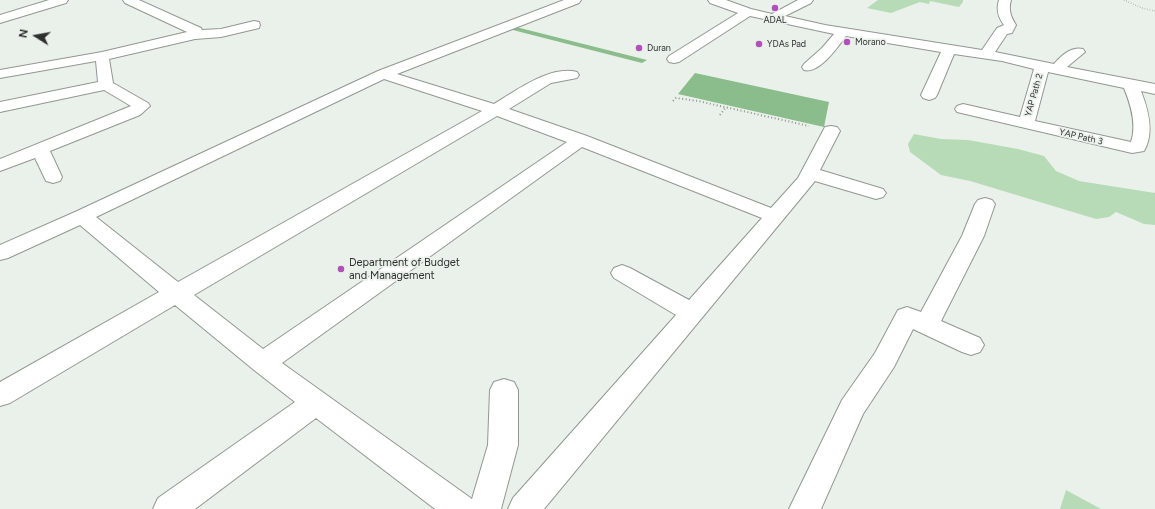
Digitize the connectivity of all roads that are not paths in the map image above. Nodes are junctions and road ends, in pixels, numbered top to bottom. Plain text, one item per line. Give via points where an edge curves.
1 (62, 0) edge
2 (129, 0) edge
3 (575, 0) edge
4 (714, 0) edge
5 (806, 0) edge
6 (1005, 0) edge
7 (748, 12) junction
8 (773, 18) junction
9 (0, 19) edge
10 (254, 25) dead end
11 (842, 32) junction
12 (192, 35) junction
13 (949, 50) junction
14 (1078, 52) dead end
15 (986, 54) junction
16 (102, 56) junction
17 (674, 59) dead end
18 (809, 67) dead end
19 (1049, 68) junction
20 (0, 74) edge
21 (383, 74) junction
22 (572, 75) dead end
23 (106, 85) junction
24 (1131, 85) junction
25 (1155, 89) edge
26 (929, 95) dead end
27 (0, 107) edge
28 (963, 109) dead end
29 (496, 110) junction
30 (1026, 124) junction
31 (831, 132) road end
32 (581, 140) junction
33 (40, 149) junction
34 (0, 165) edge
35 (809, 173) junction
36 (53, 177) dead end
37 (876, 193) dead end
38 (985, 204) dead end
39 (82, 216) junction
40 (774, 216) junction
41 (0, 253) edge
42 (622, 274) dead end
43 (177, 294) junction
44 (691, 312) junction
45 (926, 325) junction
46 (972, 345) dead end
47 (263, 363) junction
48 (504, 390) dead end
49 (0, 395) edge
50 (316, 403) junction
51 (169, 509) edge
52 (460, 509) edge
53 (485, 509) edge
54 (524, 509) edge
55 (805, 509) edge

1 - 9 street
2 - 12 street via 196,31
3 - 21 street
4 - 7 street
5 - 8 street
6 - 15 street via 1005,18 1010,25
7 - 8 street
7 - 17 street
8 - 11 street
10 - 12 street via 221,33
11 - 13 street
11 - 18 street via 827,51
12 - 16 street
13 - 15 street
13 - 26 street
14 - 19 street
15 - 19 street
16 - 20 street
16 - 23 street
19 - 24 street
19 - 30 street, YAP Path 2
21 - 29 street
21 - 39 street
22 - 29 street via 547,79
23 - 27 street
23 - 33 street via 142,108
24 - 25 street
24 - 30 street, YAP Path 3 via 1141,112 1141,140 1138,147 1116,145
28 - 30 street, YAP Path 3
29 - 32 street
29 - 43 street
31 - 35 street
32 - 40 street
32 - 47 street
33 - 34 street
33 - 36 street
35 - 37 street
35 - 40 street via 806,180
38 - 45 street via 970,242
39 - 41 street
39 - 43 street
40 - 44 street
42 - 44 street
43 - 47 street
43 - 49 street
44 - 54 street
45 - 46 street
45 - 55 street via 908,316 885,360 852,408
47 - 50 street
48 - 53 street via 503,445
50 - 51 street
50 - 52 street

